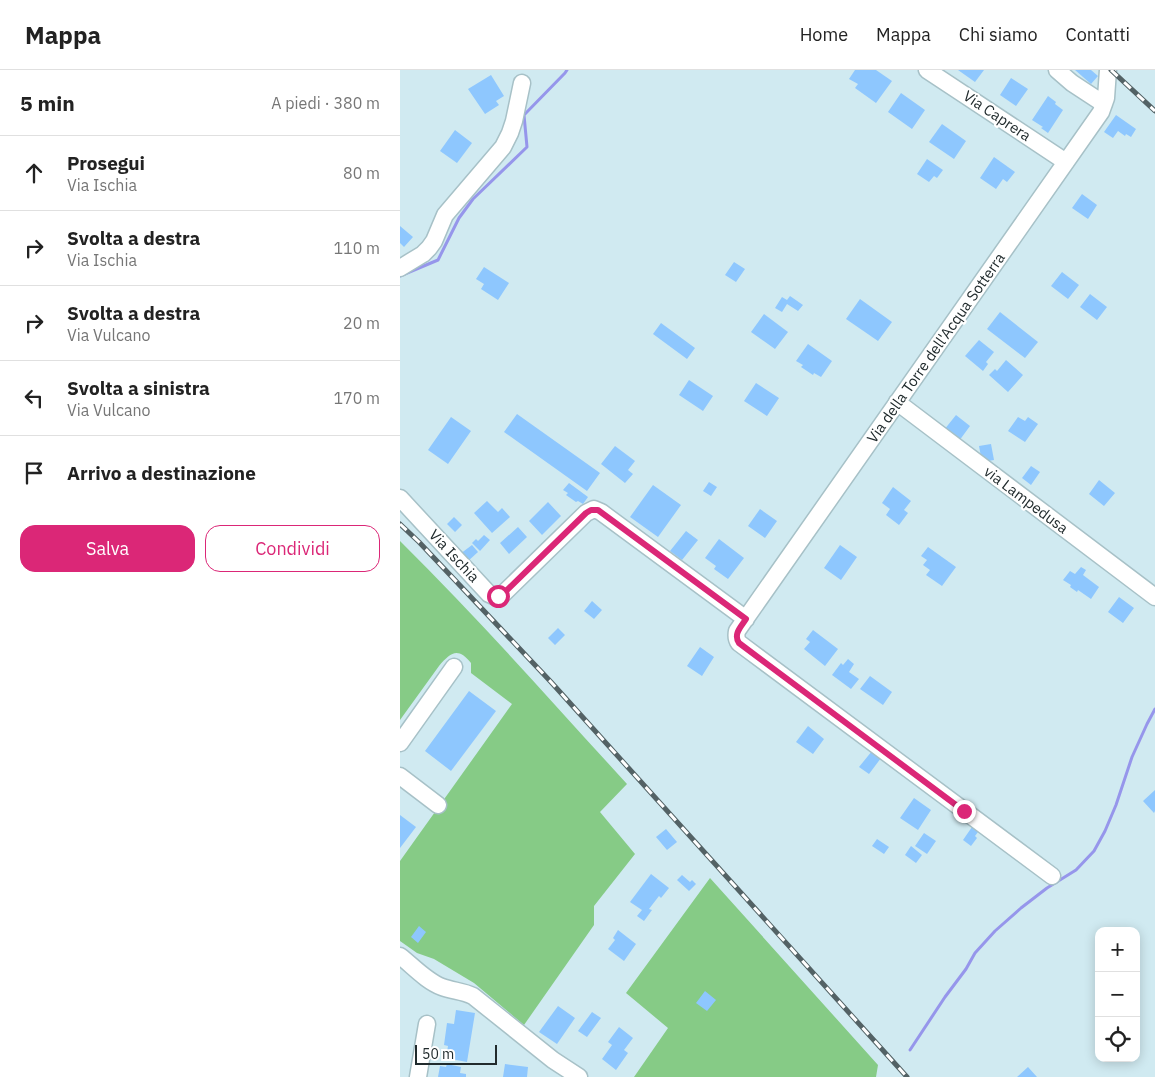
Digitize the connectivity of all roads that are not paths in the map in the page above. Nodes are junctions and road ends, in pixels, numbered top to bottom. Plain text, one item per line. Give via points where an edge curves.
1 (927, 70) edge
2 (1057, 70) edge
3 (1108, 70) edge
4 (522, 83) dead end
5 (1104, 104) junction
6 (1066, 162) junction
7 (400, 268) edge
8 (897, 402) junction
9 (400, 498) edge
10 (1155, 597) edge
11 (746, 619) junction
12 (454, 667) dead end
13 (400, 743) edge
14 (400, 776) edge
15 (438, 805) dead end
16 (1052, 876) dead end
17 (400, 956) edge
18 (427, 1024) dead end
19 (572, 1075) edge
20 (418, 1077) edge

1 - 6 street, Via Caprera
2 - 5 street
3 - 5 street, Via della Torre dell'Acqua Sotterra
4 - 7 street via 514,121 503,147 445,215 429,248
5 - 6 street, Via della Torre dell'Acqua Sotterra
6 - 8 street, Via della Torre dell'Acqua Sotterra
8 - 10 street, via Lampedusa
8 - 11 street, Via della Torre dell'Acqua Sotterra
9 - 11 street, Via Ischia via 494,597 503,594 589,510 594,510
11 - 16 street, Via della Torre dell'Acqua Sotterra via 737,633 739,643
12 - 13 street
14 - 15 street
17 - 19 street via 434,983 474,996
18 - 20 street

